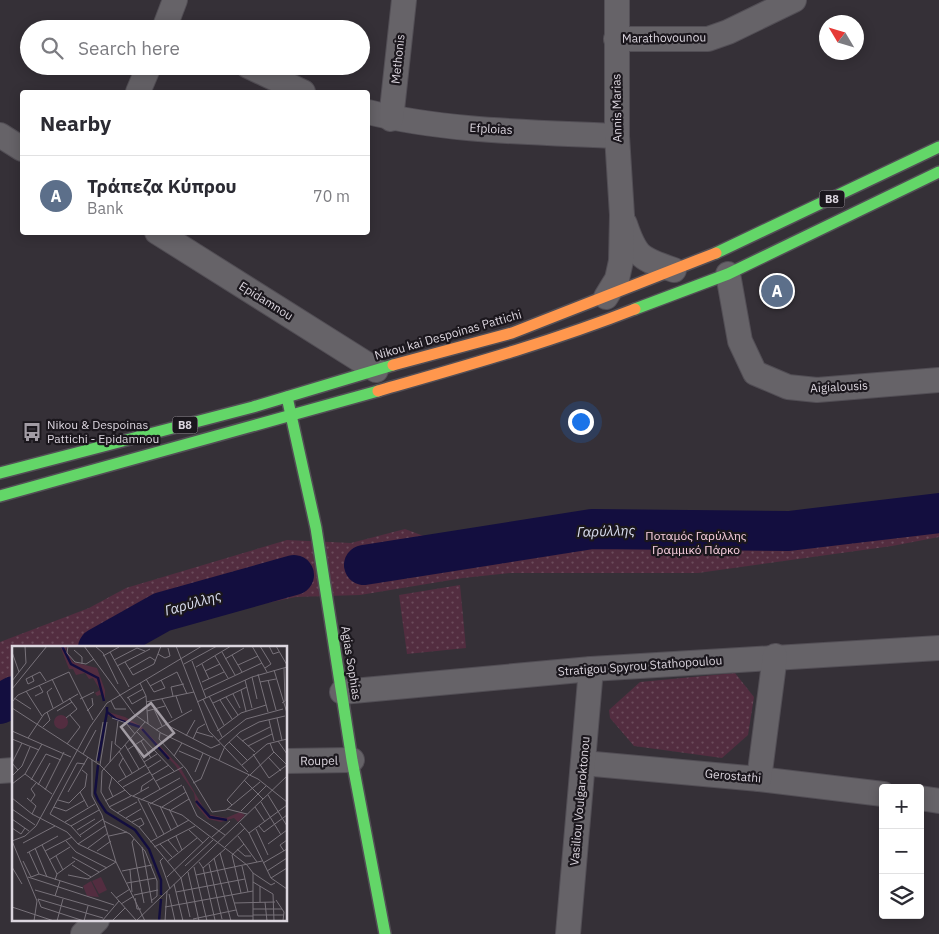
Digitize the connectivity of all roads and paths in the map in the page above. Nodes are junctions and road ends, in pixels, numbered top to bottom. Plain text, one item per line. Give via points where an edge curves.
1 (404, 0) edge
2 (617, 0) edge
3 (794, 0) edge
4 (616, 39) junction
5 (145, 75) edge
6 (267, 75) edge
7 (139, 90) edge
8 (300, 90) edge
9 (370, 113) edge
10 (391, 119) junction
11 (0, 134) edge
12 (617, 136) junction
13 (939, 147) edge
14 (20, 148) edge
15 (939, 172) edge
16 (622, 215) junction
17 (162, 235) edge
18 (674, 270) junction
19 (728, 274) junction
20 (615, 289) junction
21 (643, 306) junction
22 (376, 370) junction
23 (939, 380) edge
24 (287, 397) junction
25 (291, 415) junction
26 (0, 473) edge
27 (0, 496) edge
28 (939, 648) edge
29 (775, 656) junction
30 (591, 669) junction
31 (342, 692) junction
32 (352, 760) junction
33 (288, 761) edge
34 (584, 763) junction
35 (759, 779) junction
36 (879, 794) edge
37 (924, 799) edge
38 (939, 801) edge
39 (95, 922) edge
40 (83, 934) edge
41 (385, 934) edge
42 (568, 934) edge

1 - 10 street, Methonis
2 - 4 street, Annis Marias
3 - 4 street, Marathovounou via 708,39
4 - 12 street, Annis Marias
5 - 7 street
6 - 8 street
9 - 10 street, Efploias
10 - 12 street, Efploias via 469,128
11 - 14 street
12 - 16 street, Annis Marias
13 - 18 main road, Nikou kai Despoinas Pattichi / B8 via 724,250
15 - 19 main road
16 - 18 street, Annis Marias via 632,248 645,260
16 - 20 street, Annis Marias via 621,261
17 - 22 street, Epidamnou
18 - 20 main road, Nikou kai Despoinas Pattichi / B8
19 - 21 main road
19 - 23 street, Aigialousis via 740,341 755,373 788,387 816,390
20 - 21 main road via 629,301
20 - 22 main road, Nikou kai Despoinas Pattichi / B8 via 512,333
21 - 25 main road via 506,355
22 - 24 main road, Nikou kai Despoinas Pattichi / B8
24 - 25 main road, Agias Sophias
24 - 26 main road, Nikou kai Despoinas Pattichi / B8
25 - 27 main road
25 - 31 main road, Agias Sophias via 316,528
28 - 29 street, Stratigou Spyrou Stathopoulou
29 - 30 street, Stratigou Spyrou Stathopoulou
29 - 35 street
30 - 31 street, Stratigou Spyrou Stathopoulou
30 - 34 street, Vasiliou Voulgaroktonou
31 - 32 main road, Agias Sophias
32 - 33 street, Roupel
32 - 41 main road, Agias Sophias
34 - 35 street, Gerostathi
34 - 42 street, Vasiliou Voulgaroktonou
35 - 36 street, Gerostathi
37 - 38 street
39 - 40 street

